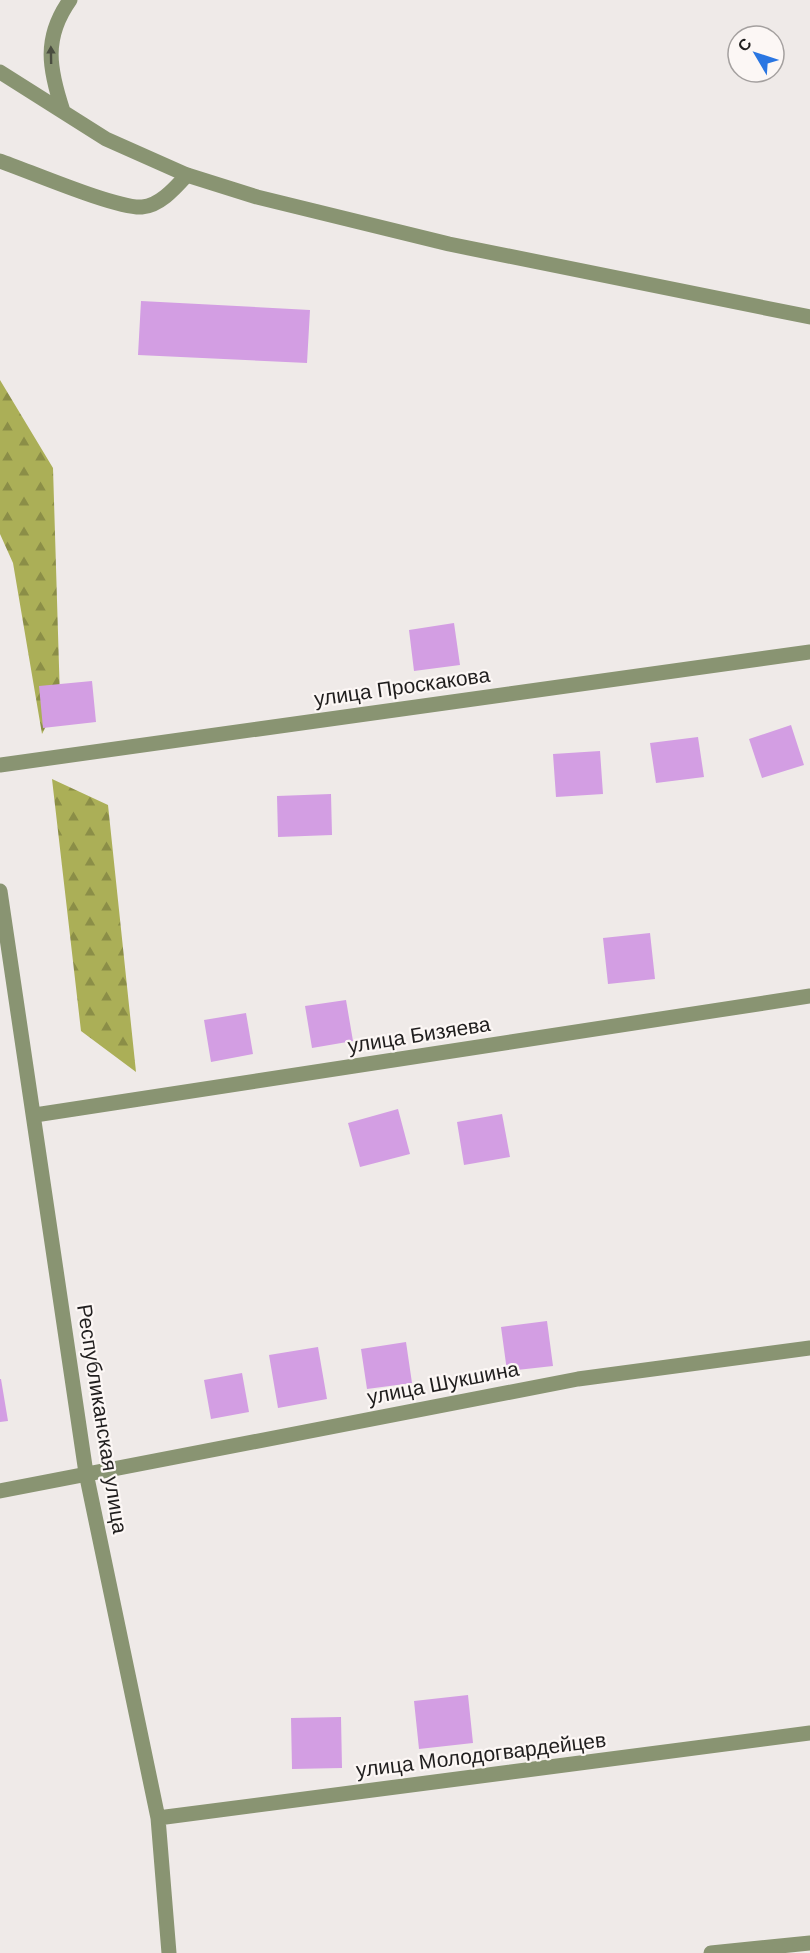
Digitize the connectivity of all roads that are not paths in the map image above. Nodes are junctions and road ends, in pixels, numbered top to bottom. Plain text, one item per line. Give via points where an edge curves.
1 (70, 0) edge
2 (0, 72) edge
3 (63, 111) junction
4 (0, 161) edge
5 (187, 175) junction
6 (810, 316) edge
7 (810, 652) edge
8 (0, 765) edge
9 (0, 891) edge
10 (810, 996) edge
11 (35, 1115) junction
12 (810, 1347) edge
13 (86, 1473) junction
14 (0, 1491) edge
15 (810, 1733) edge
16 (158, 1818) junction
17 (810, 1943) edge
18 (169, 1953) edge
19 (711, 1953) edge

3 -> 1 street via 52,77 51,44 58,17
2 - 3 street
3 - 5 street via 106,139
4 - 5 street via 111,201 143,207 169,194
5 - 6 street via 257,197 449,244
7 - 8 street, улица Проскакова
9 - 11 street, Республиканская улица
10 - 11 street, улица Бизяева
11 - 13 street, Республиканская улица
12 - 13 street, улица Шукшина via 578,1379
13 - 14 street, улица Шукшина
13 - 16 street, Республиканская улица
15 - 16 street, улица Молодогвардейцев
16 - 18 street, Республиканская улица
17 - 19 street

